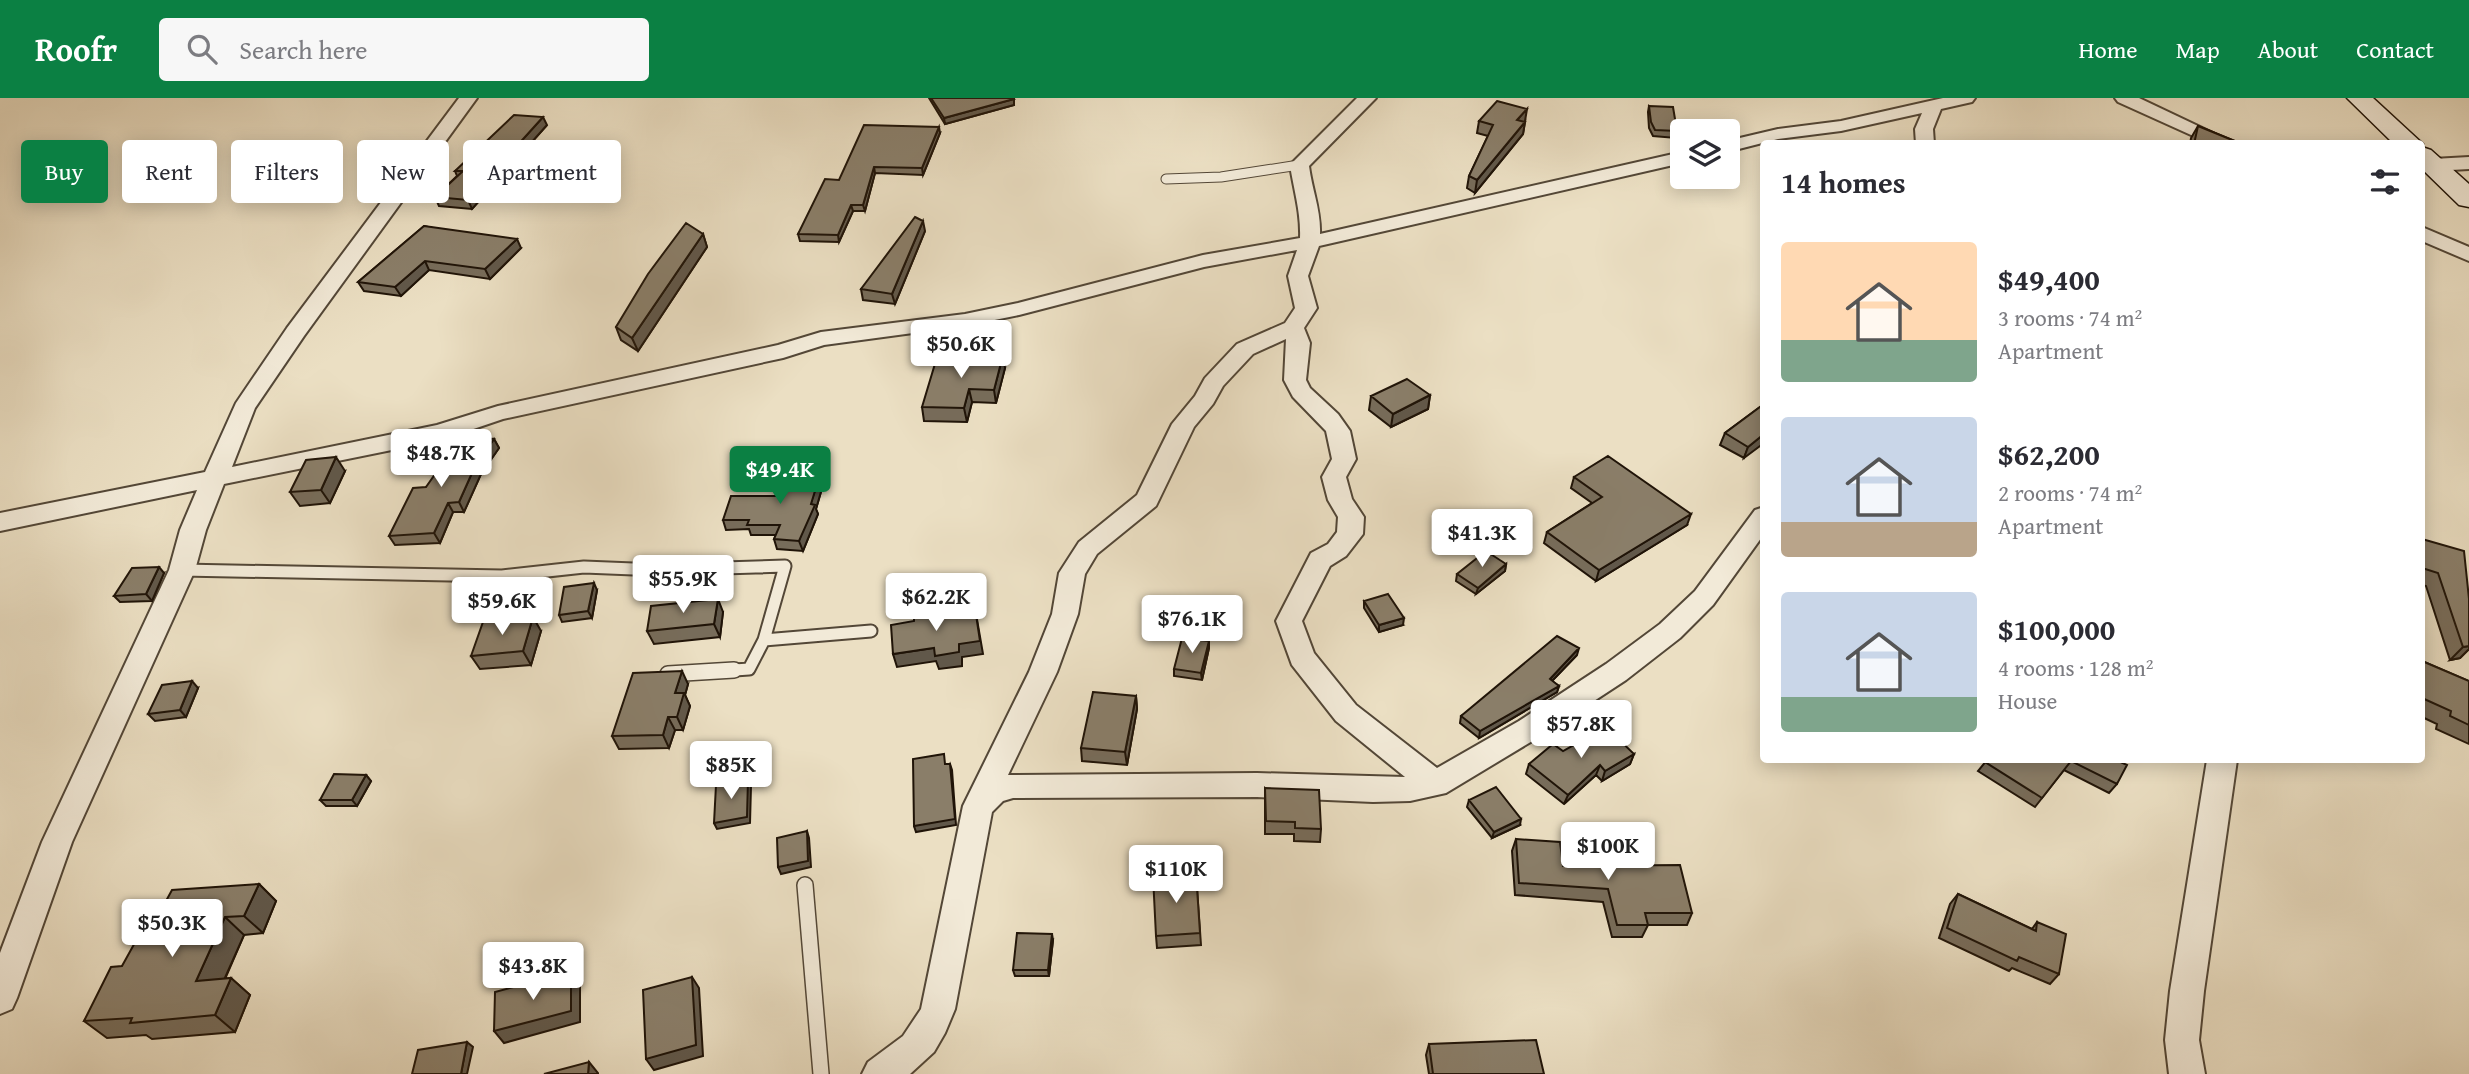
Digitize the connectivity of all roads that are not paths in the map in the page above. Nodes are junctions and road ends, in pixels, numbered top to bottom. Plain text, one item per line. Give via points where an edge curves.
1 (468, 98) edge
2 (1367, 98) edge
3 (1966, 98) edge
4 (2124, 98) edge
5 (2359, 98) edge
6 (1934, 105) junction
7 (1925, 140) edge
8 (2218, 140) edge
9 (2406, 140) edge
10 (1740, 144) edge
11 (1670, 160) edge
12 (2427, 160) edge
13 (2469, 163) edge
14 (1299, 165) junction
15 (1166, 180) dead end
16 (2469, 199) edge
17 (2425, 234) edge
18 (1310, 242) junction
19 (2469, 255) edge
20 (1293, 328) junction
21 (214, 477) junction
22 (1760, 521) edge
23 (0, 522) edge
24 (183, 570) junction
25 (871, 631) dead end
26 (764, 640) junction
27 (658, 675) edge
28 (2222, 763) edge
29 (1435, 784) junction
30 (978, 806) junction
31 (805, 885) dead end
32 (0, 998) edge
33 (821, 1074) edge
34 (880, 1074) edge
35 (2187, 1074) edge

1 - 21 street via 244,408
2 - 14 street
3 - 6 street
4 - 8 street
5 - 9 street
6 - 7 street via 1924,129
6 - 10 street
11 - 18 street
12 - 13 street
12 - 16 street
14 - 15 lane
14 - 18 street via 1311,212
17 - 19 street
18 - 20 street via 1298,276 1306,308
18 - 21 street via 1203,261 965,320 821,339 498,413 441,432
20 - 29 street via 1299,343 1295,380 1338,431 1344,459 1334,477 1351,517 1350,534 1337,550 1320,560 1289,621 1302,658 1346,713
20 - 30 street via 1245,349 1231,362 1184,424 1147,500 1088,548 1072,573 1065,614 1043,671
21 - 23 street
21 - 24 street
22 - 29 street via 1704,598 1670,631 1529,729
24 - 26 lane via 502,576 584,567 785,566
24 - 32 street via 57,842
25 - 26 lane
26 - 27 lane via 749,669
28 - 35 street via 2183,1028
29 - 30 street via 1373,790 1257,785 1013,786 994,791
30 - 34 street via 938,1009 928,1035
31 - 33 lane

